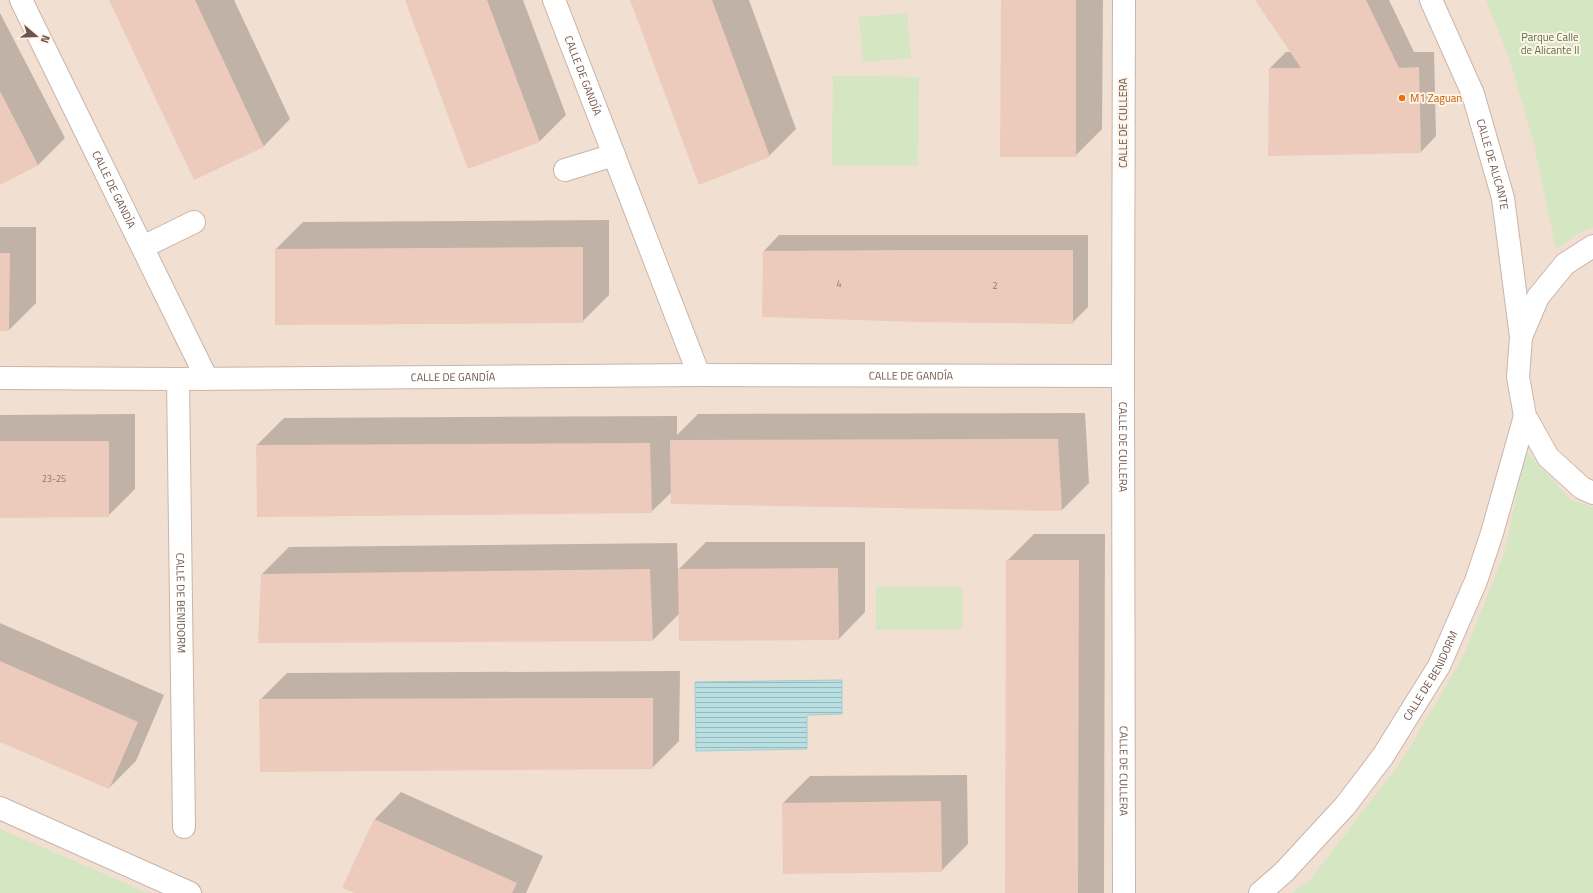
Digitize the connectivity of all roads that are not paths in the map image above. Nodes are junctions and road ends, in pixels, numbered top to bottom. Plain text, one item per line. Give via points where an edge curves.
1 (21, 0) edge
2 (554, 0) edge
3 (1124, 0) edge
4 (1431, 0) edge
5 (614, 155) junction
6 (564, 170) dead end
7 (194, 222) dead end
8 (1593, 246) edge
9 (143, 247) junction
10 (1521, 337) junction
11 (699, 375) junction
12 (1123, 376) junction
13 (0, 378) edge
14 (178, 379) junction
15 (207, 379) junction
16 (1525, 416) junction
17 (1593, 493) edge
18 (0, 808) edge
19 (184, 827) dead end
20 (190, 893) edge
21 (1124, 893) edge
22 (1260, 893) edge

1 - 9 street, CALLE DE GANDÍA
2 - 5 street, CALLE DE GANDÍA
3 - 12 street, CALLE DE CULLERA
4 - 10 street, CALLE DE ALICANTE via 1473,94 1503,198
5 - 6 street
5 - 11 street, CALLE DE GANDÍA
7 - 9 street
8 - 10 street via 1565,264 1538,297
9 - 15 street, CALLE DE GANDÍA
10 - 16 street via 1518,377
11 - 12 street, CALLE DE GANDÍA
11 - 15 street, CALLE DE GANDÍA
12 - 21 street, CALLE DE CULLERA
13 - 14 street, CALLE DE GANDÍA
14 - 15 street, CALLE DE GANDÍA
14 - 19 street, CALLE DE BENIDORM
16 - 17 street via 1548,457 1582,488
16 - 22 street, CALLE DE BENIDORM via 1476,581 1439,666 1383,756 1345,806 1284,872
18 - 20 street

